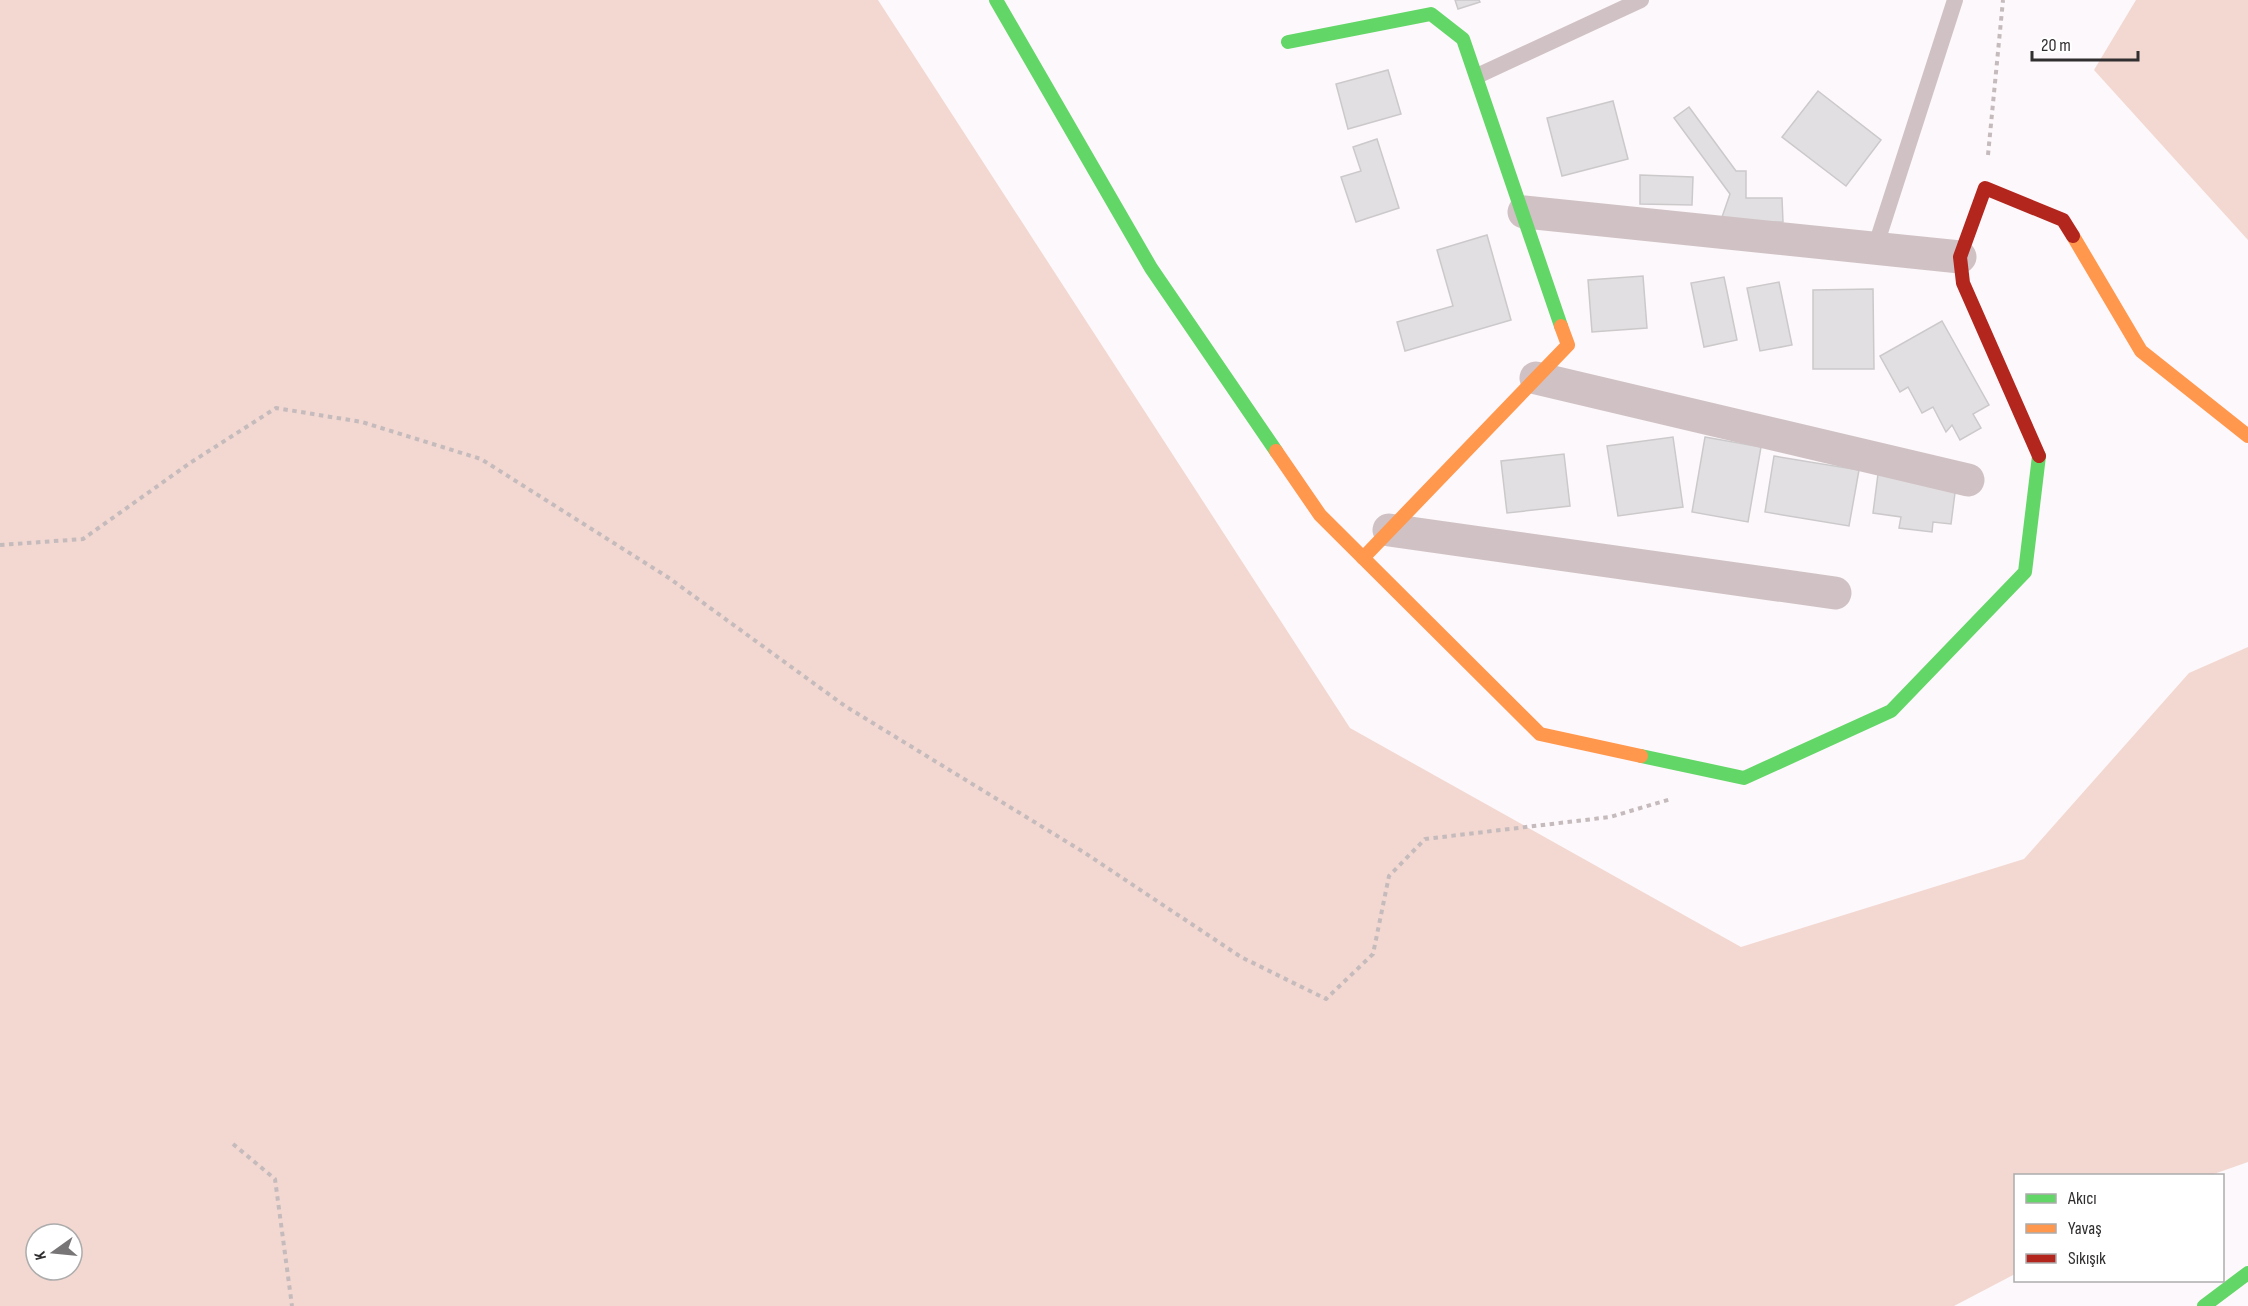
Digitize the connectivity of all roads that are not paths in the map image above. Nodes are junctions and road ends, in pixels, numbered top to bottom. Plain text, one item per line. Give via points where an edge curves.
1 (996, 0) edge
2 (1641, 0) edge
3 (1955, 0) edge
4 (1287, 42) dead end
5 (1477, 76) junction
6 (1524, 212) junction
7 (1875, 248) junction
8 (1960, 257) junction
9 (1536, 378) junction
10 (2248, 436) edge
11 (1968, 480) dead end
12 (1389, 530) junction
13 (1363, 558) junction
14 (1835, 593) dead end
15 (2248, 1273) edge
16 (2204, 1306) edge

1 - 13 street via 1151,268 1320,515
2 - 5 lane
3 - 7 lane
4 - 5 street via 1431,14 1463,39
5 - 6 street
6 - 7 street
6 - 9 street via 1568,345
7 - 8 street
8 - 10 street via 1985,188 2063,220 2141,351
8 - 13 street via 1963,283 2039,454 2025,572 1891,711 1744,778 1540,734
9 - 11 street
9 - 12 street
12 - 13 street
12 - 14 street
15 - 16 street

